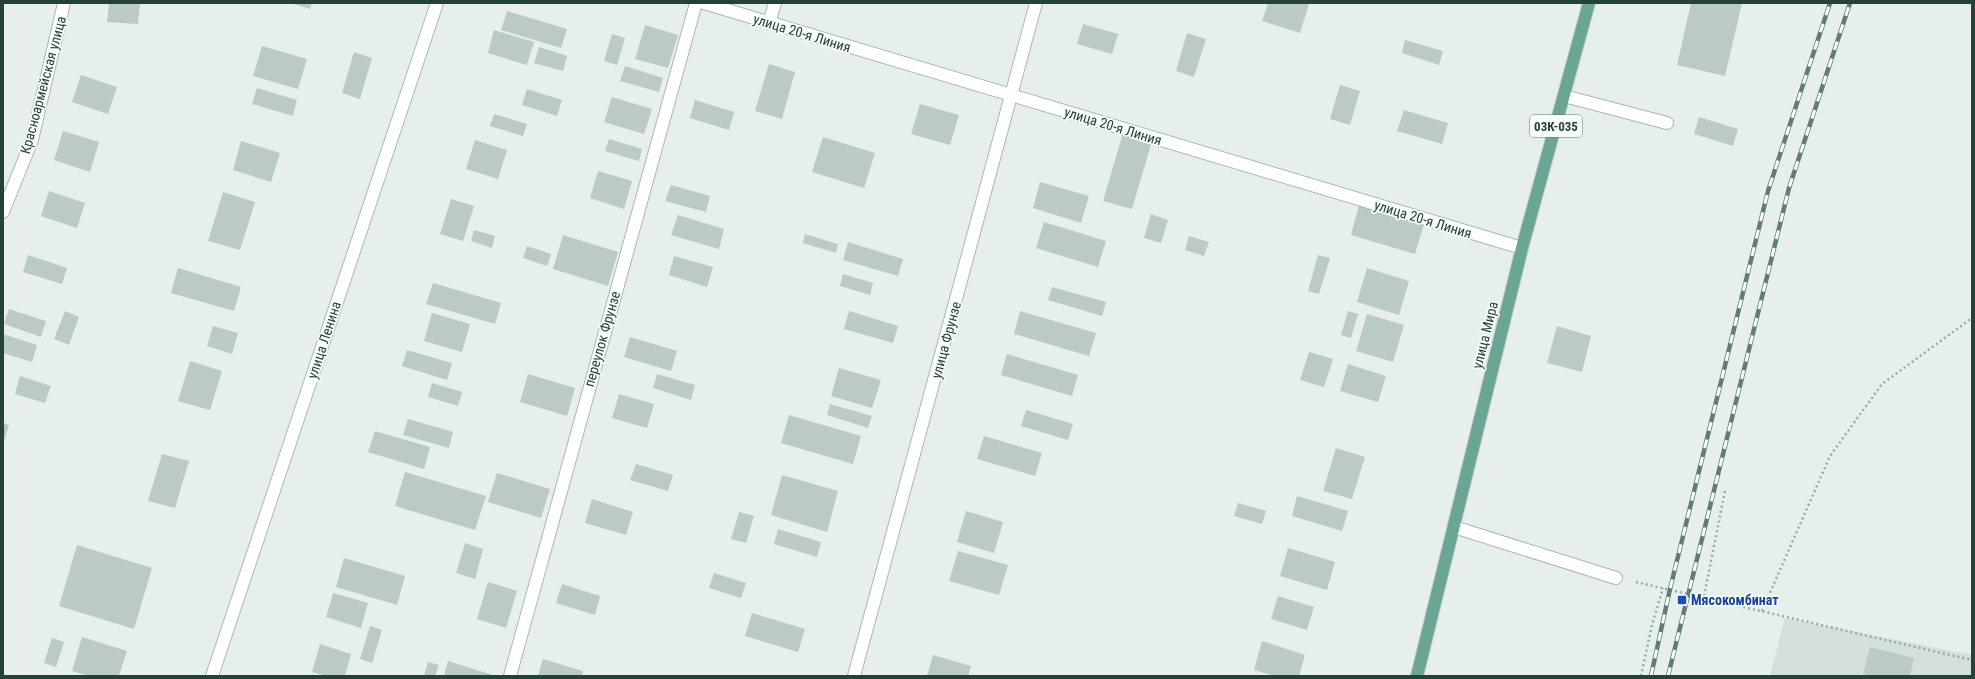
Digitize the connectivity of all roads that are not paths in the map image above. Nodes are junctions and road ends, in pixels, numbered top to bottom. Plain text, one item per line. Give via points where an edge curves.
1 (64, 3) edge
2 (437, 3) edge
3 (696, 3) edge
4 (704, 3) edge
5 (775, 3) edge
6 (1036, 3) edge
7 (1589, 3) edge
8 (769, 23) junction
9 (1012, 96) junction
10 (1564, 96) junction
11 (1667, 123) dead end
12 (3, 212) edge
13 (1522, 248) junction
14 (1454, 527) junction
15 (1616, 578) dead end
16 (212, 676) edge
17 (510, 676) edge
18 (854, 676) edge
19 (1417, 676) edge

1 - 12 street, Красноармейская улица via 32,140
2 - 16 street, улица Ленина
3 - 17 street, переулок Фрунзе
4 - 8 street, улица 20-я Линия
5 - 8 street
6 - 9 street, улица Фрунзе
7 - 10 main road, улица Мира / 03К-035
8 - 9 street, улица 20-я Линия
9 - 13 street, улица 20-я Линия
9 - 18 street, улица Фрунзе
10 - 11 street
10 - 13 main road, улица Мира / 03К-035
13 - 14 main road, улица Мира
14 - 15 street
14 - 19 main road, улица Мира

